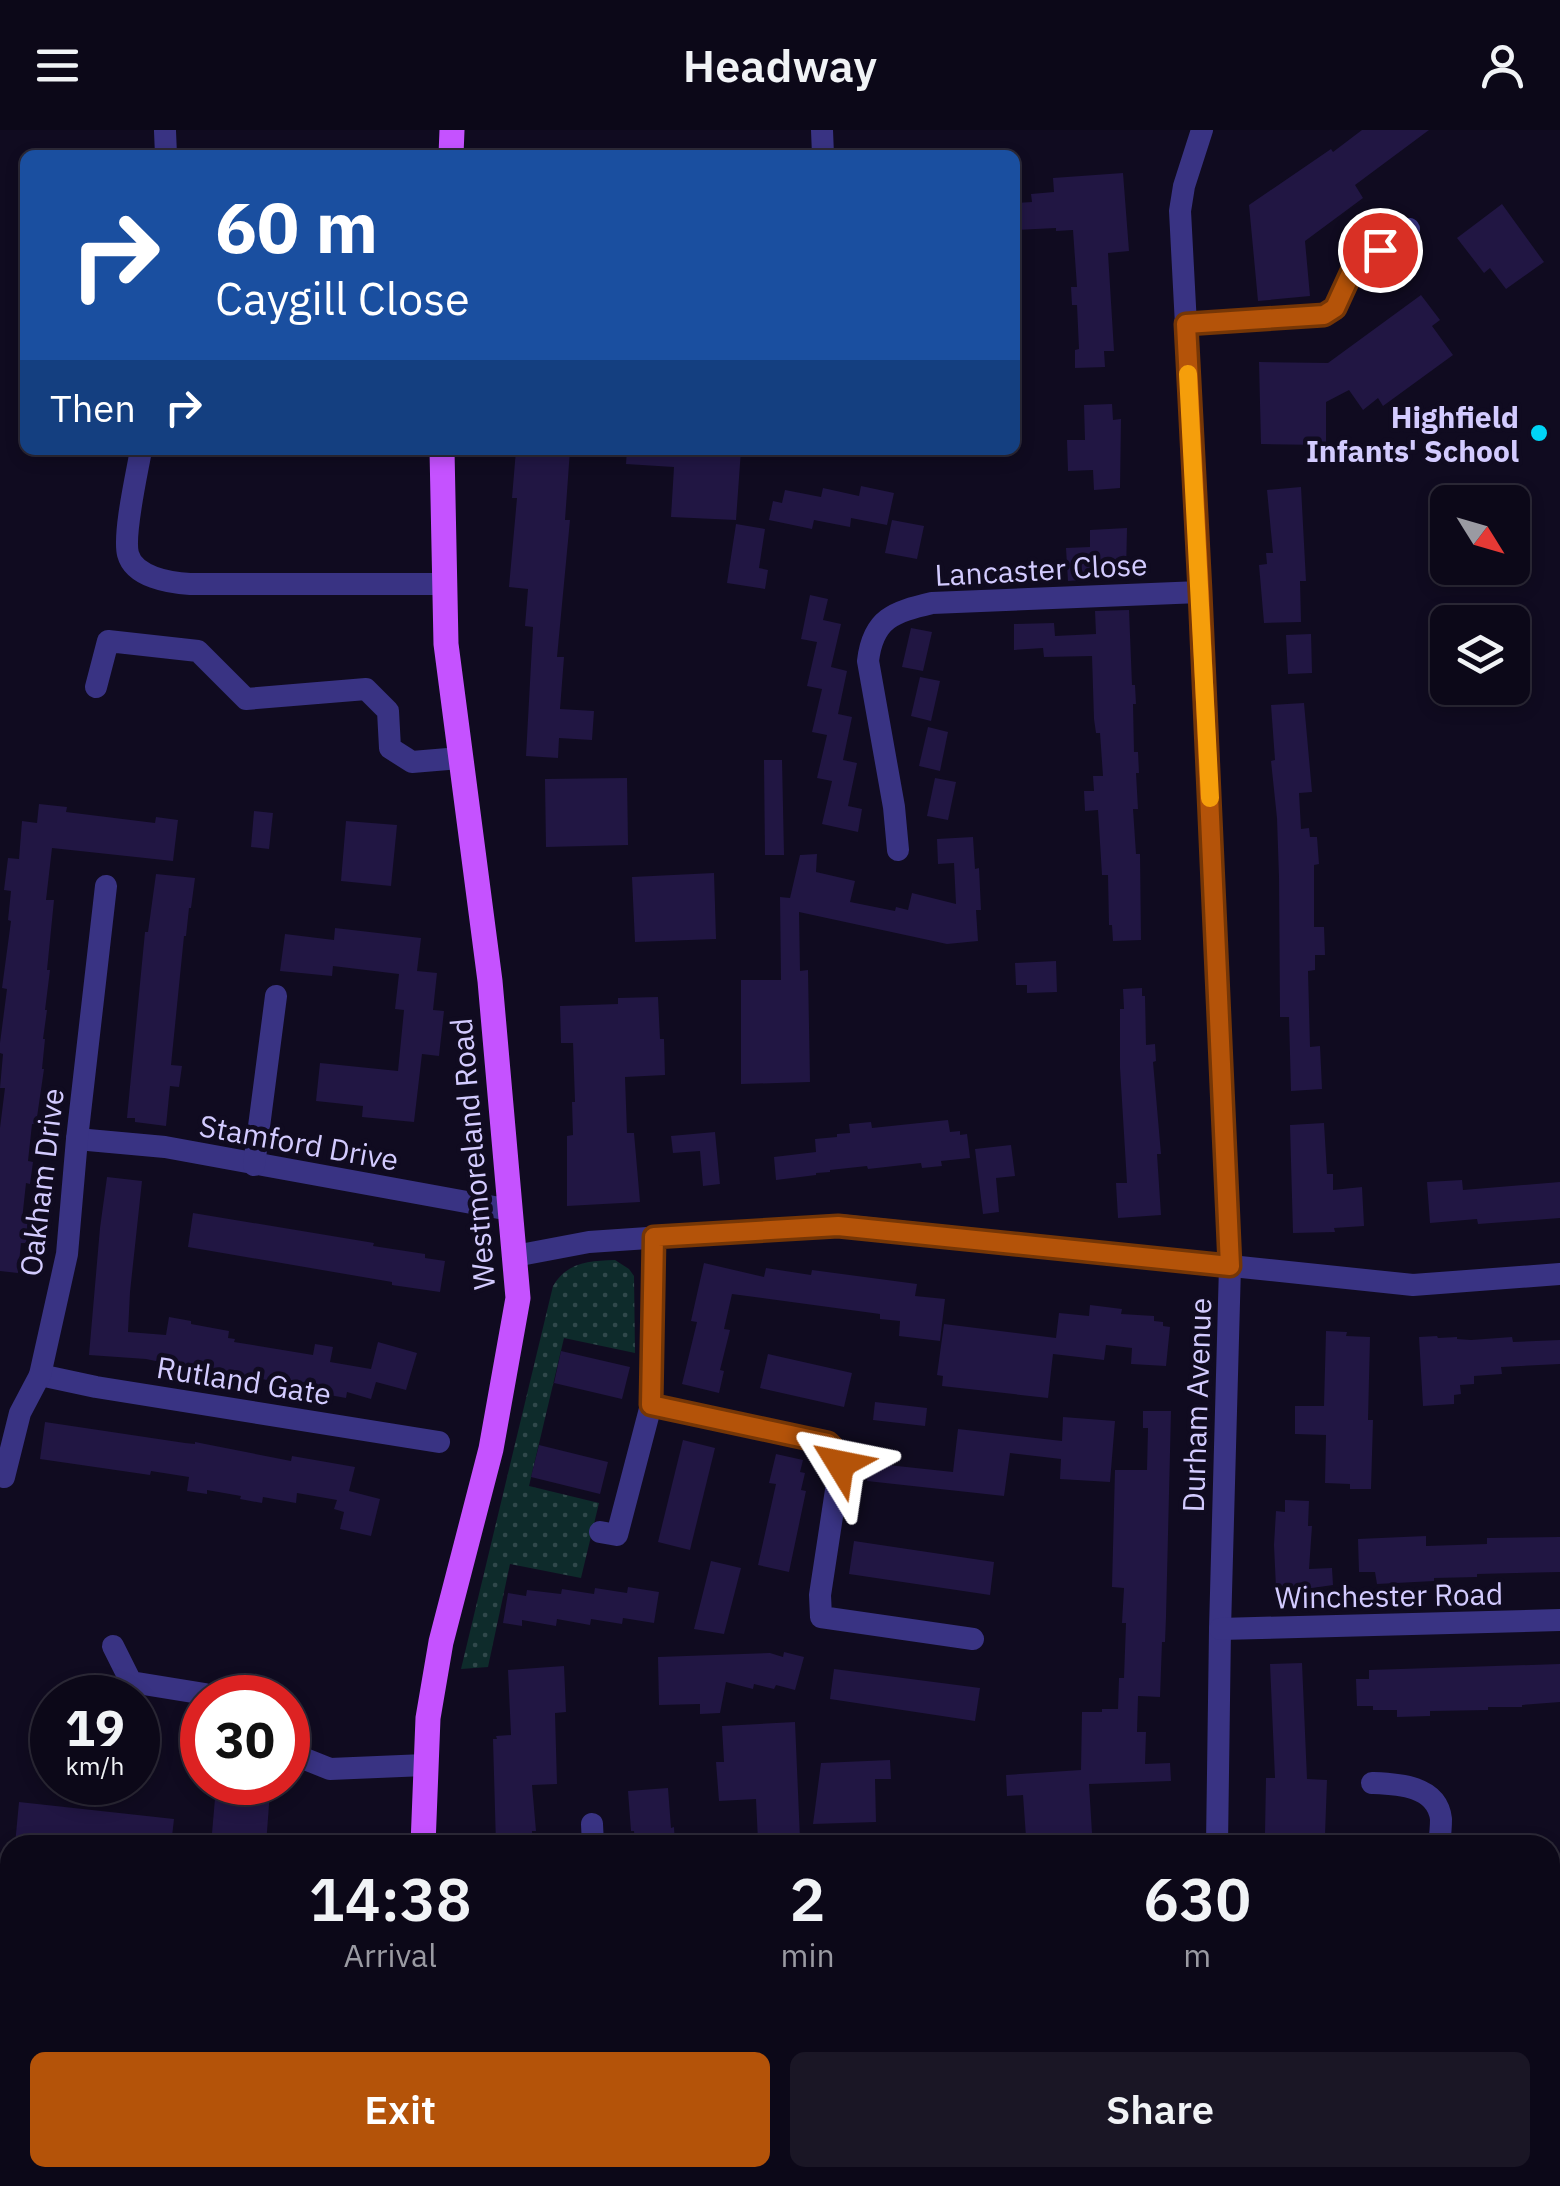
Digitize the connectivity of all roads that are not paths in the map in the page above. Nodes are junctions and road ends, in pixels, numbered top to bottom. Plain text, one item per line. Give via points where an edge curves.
1 (1202, 130) edge
2 (1408, 229) dead end
3 (1186, 324) junction
4 (140, 455) edge
5 (442, 455) edge
6 (443, 584) junction
7 (1200, 592) junction
8 (96, 686) dead end
9 (460, 758) junction
10 (898, 850) dead end
11 (106, 886) dead end
12 (276, 996) dead end
13 (76, 1139) junction
14 (254, 1164) junction
15 (510, 1210) junction
16 (654, 1237) junction
17 (515, 1256) junction
18 (1230, 1266) junction
19 (1560, 1274) edge
20 (40, 1375) junction
21 (651, 1405) junction
22 (439, 1442) dead end
23 (4, 1477) dead end
24 (600, 1532) dead end
25 (1560, 1620) edge
26 (1220, 1628) junction
27 (973, 1639) dead end
28 (114, 1646) dead end
29 (180, 1690) edge
30 (310, 1761) edge
31 (425, 1765) junction
32 (1372, 1784) dead end
33 (423, 1835) edge
34 (1217, 1835) edge
35 (1440, 1835) edge

1 - 3 street, Durham Avenue via 1181,198
2 - 3 street via 1352,271 1335,308 1324,315
3 - 7 street, Durham Avenue
4 - 6 street via 128,553 143,572 190,584
5 - 6 main road, Westmoreland Road
6 - 9 main road, Westmoreland Road
7 - 10 street, Lancaster Close via 932,603 882,622 868,661
7 - 18 street, Durham Avenue
8 - 9 street via 108,640 198,650 246,699 366,690 388,711 390,748 412,762
9 - 15 main road, Westmoreland Road via 490,981
11 - 13 street, Oakham Drive
12 - 14 street
13 - 14 street, Stamford Drive
13 - 20 street, Oakham Drive via 67,1254
14 - 15 street, Stamford Drive
15 - 17 main road, Westmoreland Road
16 - 17 street
16 - 18 street via 838,1226
16 - 21 street
17 - 31 main road, Westmoreland Road via 514,1326 491,1449 441,1642
18 - 19 street via 1414,1284
18 - 26 street, Durham Avenue
20 - 22 street, Rutland Gate
20 - 23 street, Oakham Drive via 20,1412
21 - 24 street via 617,1536
21 - 27 street via 828,1443 840,1464 821,1617
25 - 26 street, Winchester Road
26 - 34 street, Durham Avenue
28 - 29 street via 131,1682
30 - 31 street via 330,1769
31 - 33 main road, Westmoreland Road
32 - 35 street via 1417,1788 1441,1814

